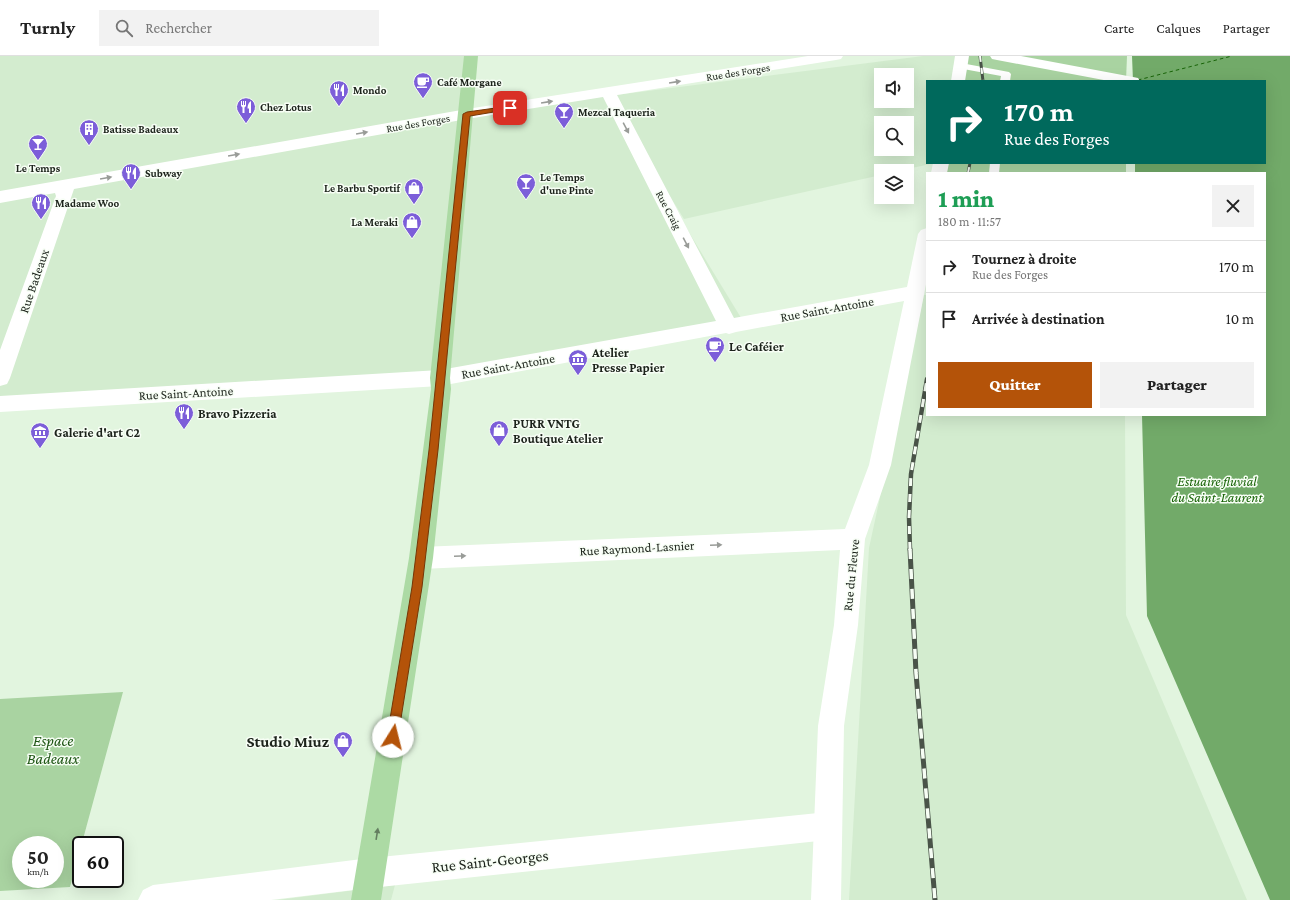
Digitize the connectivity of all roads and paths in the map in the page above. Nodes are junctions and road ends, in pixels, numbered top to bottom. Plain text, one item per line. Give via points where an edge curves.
1 (471, 56) edge
2 (836, 56) edge
3 (997, 56) edge
4 (962, 61) edge
5 (958, 80) edge
6 (1005, 80) edge
7 (1128, 80) edge
8 (610, 93) junction
9 (467, 114) junction
10 (68, 185) junction
11 (0, 196) edge
12 (926, 239) edge
13 (915, 292) junction
14 (730, 327) junction
15 (0, 378) edge
16 (440, 378) junction
17 (0, 404) edge
18 (853, 539) junction
19 (421, 558) junction
20 (828, 826) junction
21 (368, 886) edge
22 (180, 898) edge
23 (153, 900) edge
24 (826, 900) edge

1 - 9 main road
8 -> 2 street, Rue des Forges
3 - 7 street
4 - 5 street
4 - 6 lane via 1006,74
9 -> 8 street, Rue des Forges
8 -> 14 street, Rue Craig
10 -> 9 street, Rue des Forges
9 - 16 main road
10 - 11 street, Rue des Forges
10 - 15 street, Rue Badeaux via 63,193
12 - 13 street, Rue du Fleuve
13 - 14 street, Rue Saint-Antoine
13 - 18 street, Rue du Fleuve via 880,465
14 - 16 street, Rue Saint-Antoine
16 - 17 street, Rue Saint-Antoine
16 - 19 main road via 441,389
19 -> 18 street, Rue Raymond-Lasnier
18 - 20 street, Rue du Fleuve via 846,625 831,726
21 -> 19 main road
20 - 21 street, Rue Saint-Georges
20 - 24 street, Rue du Fleuve
21 - 22 street, Rue Saint-Georges
22 - 23 street, Rue Saint-Georges

